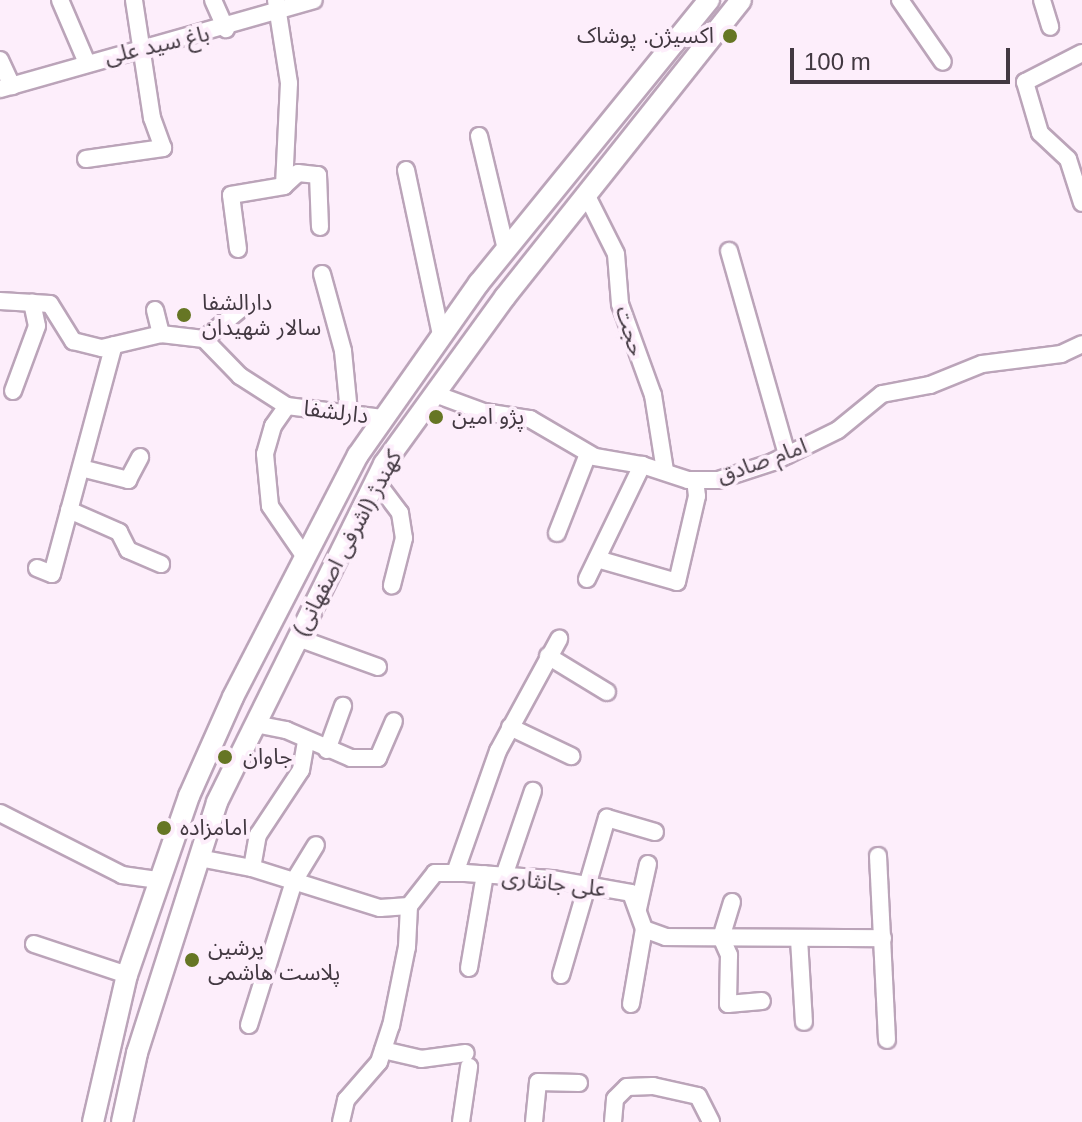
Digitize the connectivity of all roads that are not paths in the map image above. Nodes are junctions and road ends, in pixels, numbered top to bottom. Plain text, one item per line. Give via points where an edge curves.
1 (60, 0) edge
2 (134, 0) edge
3 (213, 0) edge
4 (314, 0) edge
5 (741, 0) edge
6 (900, 0) edge
7 (1042, 0) edge
8 (707, 3) edge
9 (278, 6) edge
10 (723, 23) junction
11 (1050, 27) dead end
12 (226, 29) junction
13 (142, 51) junction
14 (1082, 53) edge
15 (0, 60) edge
16 (943, 62) dead end
17 (87, 63) junction
18 (6, 88) edge
19 (479, 136) dead end
20 (86, 159) dead end
21 (406, 170) dead end
22 (284, 186) junction
23 (586, 194) junction
24 (1082, 203) edge
25 (320, 227) dead end
26 (238, 249) dead end
27 (506, 249) junction
28 (729, 251) dead end
29 (322, 274) dead end
30 (0, 301) edge
31 (32, 303) junction
32 (243, 307) dead end
33 (155, 310) dead end
34 (161, 334) junction
35 (441, 335) junction
36 (204, 339) junction
37 (1082, 344) edge
38 (114, 345) junction
39 (13, 391) dead end
40 (435, 394) junction
41 (287, 406) junction
42 (349, 412) junction
43 (384, 418) junction
44 (588, 454) junction
45 (787, 455) junction
46 (140, 457) dead end
47 (642, 465) junction
48 (81, 468) junction
49 (665, 471) junction
50 (695, 480) junction
51 (376, 481) junction
52 (69, 510) junction
53 (557, 533) dead end
54 (305, 557) junction
55 (597, 559) junction
56 (161, 564) dead end
57 (37, 568) dead end
58 (587, 579) dead end
59 (392, 585) dead end
60 (272, 622) junction
61 (298, 638) junction
62 (559, 639) dead end
63 (548, 656) junction
64 (378, 667) dead end
65 (607, 692) dead end
66 (343, 706) dead end
67 (394, 721) dead end
68 (255, 724) junction
69 (510, 727) junction
70 (306, 743) junction
71 (244, 748) junction
72 (327, 750) junction
73 (571, 756) dead end
74 (533, 791) dead end
75 (189, 796) junction
76 (0, 813) edge
77 (655, 832) dead end
78 (316, 845) dead end
79 (878, 856) dead end
80 (199, 858) junction
81 (648, 864) dead end
82 (252, 868) junction
83 (455, 873) junction
84 (485, 874) junction
85 (504, 876) junction
86 (159, 880) junction
87 (294, 881) junction
88 (589, 886) junction
89 (732, 902) dead end
90 (409, 906) junction
91 (183, 908) junction
92 (638, 909) junction
93 (644, 929) junction
94 (721, 937) junction
95 (883, 938) junction
96 (799, 939) junction
97 (34, 944) dead end
98 (469, 968) dead end
99 (127, 975) junction
100 (561, 975) dead end
101 (762, 1001) dead end
102 (631, 1004) dead end
103 (804, 1022) dead end
104 (249, 1025) dead end
105 (887, 1040) dead end
106 (383, 1050) junction
107 (579, 1083) dead end
108 (93, 1122) edge
109 (122, 1122) edge
110 (341, 1122) edge
111 (461, 1122) edge
112 (534, 1122) edge
113 (613, 1122) edge
114 (711, 1122) edge

1 - 17 street
2 - 13 street
3 - 12 street
4 - 9 street, باغ سید علی
5 - 10 main road, کهندژ (اشرفی اصفهانی)
6 - 16 street
7 - 11 street
8 - 10 main road
8 - 27 main road, کهندژ (اشرفی اصفهانی)
9 - 12 street, باغ سید علی
9 - 22 street via 289,83
10 - 23 main road, کهندژ (اشرفی اصفهانی)
12 - 13 street, باغ سید علی
13 - 17 street, باغ سید علی via 126,50
13 - 20 street via 152,118 163,148
14 - 24 street via 1025,82 1040,133 1068,159
15 - 18 street
17 - 18 street, باغ سید علی
19 - 27 street
21 - 35 street
22 - 25 street via 298,173 318,175
22 - 26 street via 231,195
23 - 40 main road, کهندژ (اشرفی اصفهانی)
23 - 49 street, حجت via 616,254 620,304 653,395
27 - 35 main road, کهندژ (اشرفی اصفهانی)
28 - 45 street
29 - 42 street via 343,351
30 - 31 street
31 - 38 street via 50,304 73,341 102,348
31 - 39 street via 37,326
32 - 36 street
33 - 34 street
34 - 36 street
34 - 38 street
35 - 43 main road, کهندژ (اشرفی اصفهانی)
36 - 41 street, دارلشفا via 240,376
37 - 45 street, امام صادق via 1061,354 982,364 930,385 882,394 838,430
38 - 48 street
40 - 44 street, امام صادق via 484,412 530,419
40 - 51 main road, کهندژ (اشرفی اصفهانی)
41 - 42 street, دارلشفا
41 - 54 street via 273,426 265,454 270,506
42 - 43 street, دارلشفا
43 - 54 main road, کهندژ (اشرفی اصفهانی) via 358,455
44 - 47 street, امام صادق
44 - 53 street
45 - 50 street, امام صادق via 718,480
46 - 48 street via 128,480
47 - 49 street, امام صادق
47 - 55 street
48 - 52 street
49 - 50 street, امام صادق
50 - 55 street via 697,496 677,582
51 - 59 street via 400,513 404,538
51 - 61 main road, کهندژ (اشرفی اصفهانی)
52 - 56 street via 119,532 128,550
52 - 57 street via 52,574
54 - 60 main road, کهندژ (اشرفی اصفهانی)
55 - 58 street
60 - 71 main road via 275,635 233,726 233,743
60 - 75 main road, کهندژ (اشرفی اصفهانی)
61 - 64 street
61 - 68 main road, کهندژ (اشرفی اصفهانی)
62 - 63 street
63 - 65 street
63 - 69 street
66 - 72 street
67 - 72 street via 378,758 351,758
68 - 70 street via 286,730
68 - 71 main road, کهندژ (اشرفی اصفهانی)
69 - 73 street
69 - 83 street
70 - 72 street
70 - 82 street via 301,770 258,835
71 - 80 main road, کهندژ (اشرفی اصفهانی) via 217,802
74 - 85 street
75 - 86 main road, کهندژ (اشرفی اصفهانی)
75 - 91 main road via 197,790 207,799 180,892
76 - 86 street via 122,875
77 - 88 street via 607,818
78 - 87 street
79 - 95 street
80 - 82 street
80 - 91 main road, کهندژ (اشرفی اصفهانی)
81 - 92 street
82 - 87 street
83 - 84 street, علی جانثاری
83 - 90 street, علی جانثاری via 435,873
84 - 85 street, علی جانثاری
84 - 98 street
85 - 88 street, علی جانثاری
86 - 99 main road, کهندژ (اشرفی اصفهانی)
87 - 90 street via 380,908
87 - 104 street
88 - 92 street, علی جانثاری via 631,893
88 - 100 street
89 - 94 street
90 - 106 street via 407,947
91 - 109 main road, کهندژ (اشرفی اصفهانی) via 137,1053
92 - 93 street
93 - 94 street via 666,937
93 - 102 street
94 - 96 street
94 - 101 street via 729,955 728,1004
95 - 96 street
95 - 105 street
96 - 103 street
97 - 99 street
99 - 108 main road, کهندژ (اشرفی اصفهانی)
106 - 110 street via 346,1100
106 - 111 street via 421,1059 467,1060
107 - 112 street via 538,1082
113 - 114 street via 615,1099 627,1087 653,1086 698,1096

